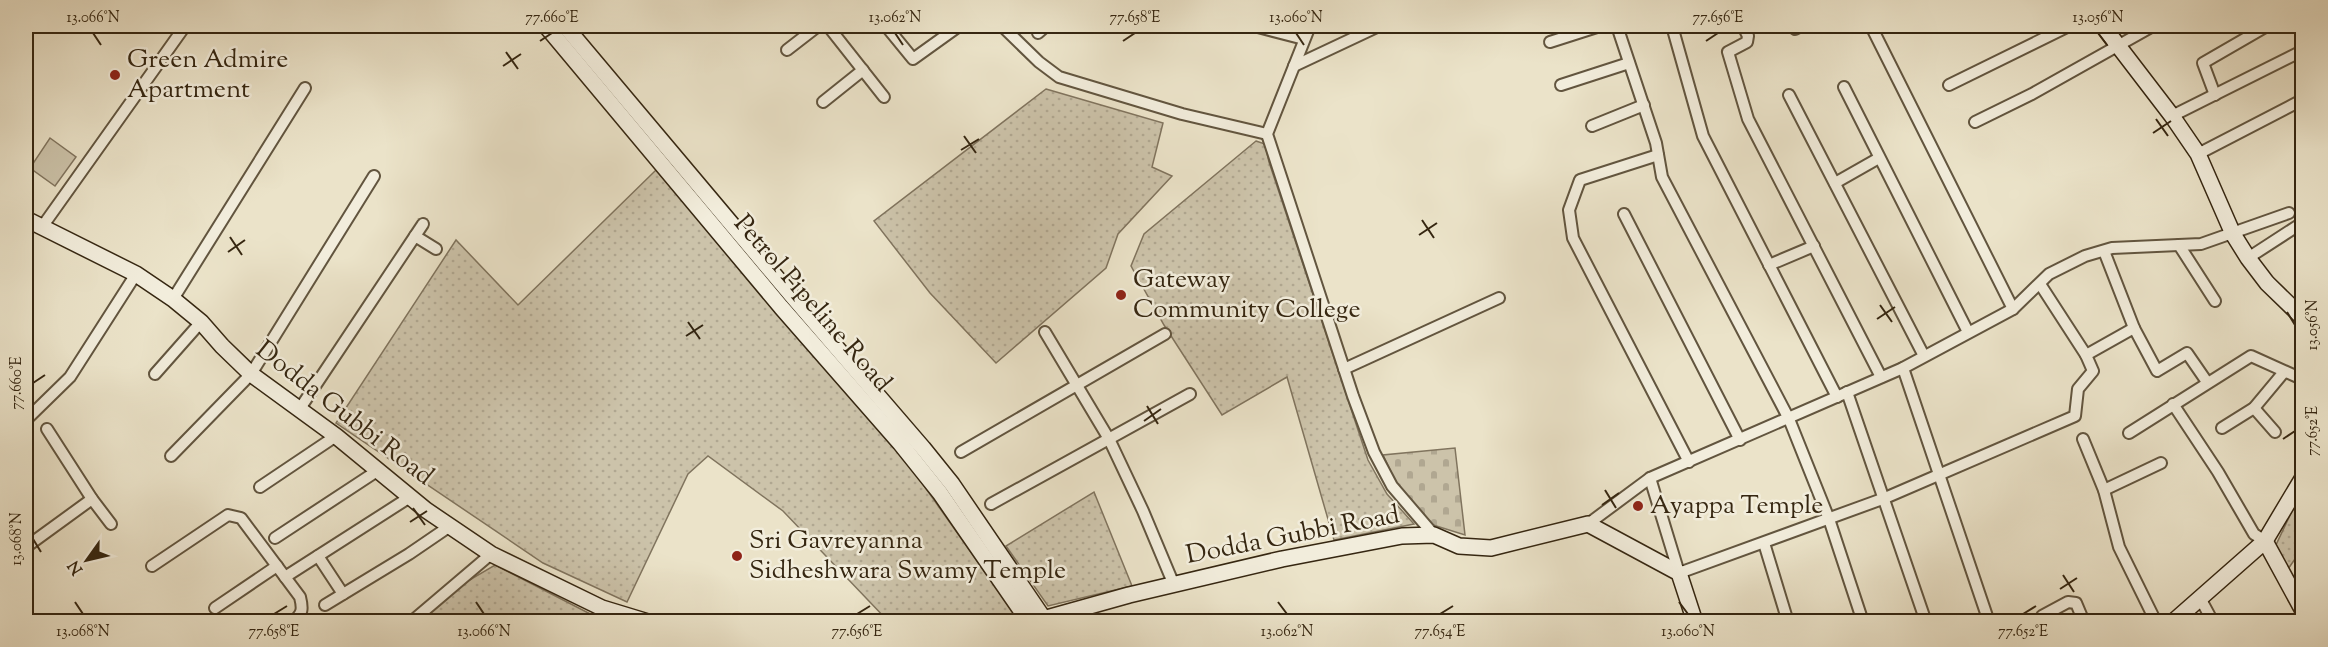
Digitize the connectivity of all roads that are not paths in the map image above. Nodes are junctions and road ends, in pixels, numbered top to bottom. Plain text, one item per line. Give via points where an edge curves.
1 (185, 26) edge
2 (546, 26) edge
3 (565, 26) edge
4 (818, 26) edge
5 (828, 26) edge
6 (886, 26) edge
7 (959, 26) edge
8 (1002, 26) edge
9 (1254, 26) edge
10 (1310, 26) edge
11 (1379, 26) edge
12 (1600, 26) edge
13 (1617, 26) edge
14 (1672, 26) edge
15 (1743, 26) edge
16 (1871, 26) edge
17 (2069, 26) edge
18 (2103, 26) edge
19 (2153, 26) edge
20 (2267, 26) edge
21 (1304, 39) junction
22 (1550, 42) dead end
23 (2119, 45) junction
24 (787, 50) dead end
25 (2302, 51) edge
26 (1629, 63) junction
27 (1294, 66) junction
28 (863, 70) junction
29 (1949, 85) dead end
30 (1561, 86) dead end
31 (1844, 87) dead end
32 (305, 88) dead end
33 (1790, 95) dead end
34 (2215, 95) junction
35 (884, 97) dead end
36 (2302, 100) edge
37 (823, 102) dead end
38 (1644, 105) junction
39 (2172, 116) junction
40 (1975, 122) dead end
41 (1592, 126) dead end
42 (1267, 134) junction
43 (2198, 154) junction
44 (1658, 155) junction
45 (1880, 158) junction
46 (374, 176) dead end
47 (1835, 183) junction
48 (2289, 213) dead end
49 (1624, 214) dead end
50 (26, 219) edge
51 (423, 224) dead end
52 (42, 227) junction
53 (2301, 227) edge
54 (2233, 234) junction
55 (415, 236) junction
56 (2179, 245) junction
57 (1814, 246) junction
58 (436, 249) dead end
59 (2104, 251) junction
60 (2248, 258) junction
61 (1770, 265) junction
62 (136, 274) junction
63 (767, 278) junction
64 (2040, 284) junction
65 (1499, 298) dead end
66 (173, 299) junction
67 (2215, 301) dead end
68 (2013, 309) junction
69 (2302, 317) edge
70 (201, 322) junction
71 (2134, 328) junction
72 (1045, 332) dead end
73 (1968, 333) junction
74 (1165, 334) dead end
75 (2086, 355) junction
76 (1924, 356) junction
77 (1903, 368) junction
78 (1344, 369) junction
79 (2284, 372) junction
80 (155, 374) dead end
81 (251, 374) junction
82 (1881, 377) junction
83 (2302, 378) edge
84 (2207, 382) junction
85 (1077, 383) junction
86 (1190, 394) dead end
87 (1842, 395) junction
88 (2173, 404) junction
89 (2254, 408) junction
90 (299, 410) junction
91 (1789, 419) junction
92 (26, 420) edge
93 (2222, 428) dead end
94 (47, 429) dead end
95 (2275, 432) dead end
96 (2129, 433) dead end
97 (336, 436) junction
98 (1109, 439) junction
99 (2083, 439) dead end
100 (1740, 440) junction
101 (961, 452) dead end
102 (171, 456) dead end
103 (1689, 462) junction
104 (2161, 463) dead end
105 (377, 471) junction
106 (1938, 474) junction
107 (1650, 478) junction
108 (2302, 479) edge
109 (260, 487) dead end
110 (2104, 490) junction
111 (410, 497) junction
112 (1885, 498) junction
113 (92, 499) junction
114 (991, 504) dead end
115 (1829, 519) junction
116 (111, 524) dead end
117 (1588, 524) junction
118 (450, 526) junction
119 (1434, 535) junction
120 (275, 538) dead end
121 (2265, 541) junction
122 (1764, 543) junction
123 (26, 547) edge
124 (491, 554) junction
125 (318, 555) junction
126 (277, 566) junction
127 (152, 567) dead end
128 (1679, 573) junction
129 (285, 577) junction
130 (1174, 585) junction
131 (343, 594) junction
132 (2200, 598) junction
133 (325, 605) dead end
134 (215, 608) dead end
135 (2302, 609) edge
136 (1036, 620) edge
137 (292, 621) edge
138 (411, 621) edge
139 (648, 621) edge
140 (1695, 621) edge
141 (1788, 621) edge
142 (1863, 621) edge
143 (1926, 621) edge
144 (1989, 621) edge
145 (2040, 621) edge
146 (2084, 621) edge
147 (2156, 621) edge
148 (2173, 621) edge
149 (2212, 621) edge

1 - 52 street
2 - 63 main road, Petrol Pipeline Road
3 - 63 main road, Petrol Pipeline Road
4 - 24 street
5 - 28 street
6 - 7 street via 913,59
8 - 42 street via 1059,77 1182,114
9 - 21 street
10 - 21 street
11 - 27 street
12 - 22 street
13 - 26 street
14 - 61 street via 1703,136
15 - 57 street via 1747,42 1728,52 1748,119
16 - 68 street
17 - 29 street
18 - 23 main road
19 - 23 street
20 - 34 street via 2203,63
21 - 27 street
23 - 39 main road
23 - 40 street
25 - 34 street
26 - 30 street
26 - 38 street
27 - 42 street
28 - 35 street
28 - 37 street
31 - 45 street
32 - 66 street
33 - 47 street
34 - 39 street
36 - 43 street
38 - 41 street
38 - 44 street
39 - 43 main road
42 - 78 street
43 - 54 main road
44 - 91 street via 1662,177
44 - 103 street via 1580,180 1569,210 1573,238
45 - 47 street
45 - 73 street
46 - 81 street
47 - 76 street
48 - 54 street
49 - 100 street
50 - 52 main road, Dodda Gubbi Road
51 - 55 street
52 - 62 main road, Dodda Gubbi Road
53 - 60 street
54 - 56 street via 2201,244
54 - 60 main road
55 - 58 street
55 - 90 street
56 - 59 street
56 - 67 street
57 - 61 street
57 - 82 street
59 - 64 street via 2049,274
59 - 71 street
60 - 69 main road
61 - 87 street
62 - 66 main road, Dodda Gubbi Road
62 - 92 street via 70,377
63 - 136 main road, Petrol Pipeline Road via 952,484
64 - 68 street
64 - 75 street
65 - 78 street
66 - 70 main road, Dodda Gubbi Road
68 - 73 street
70 - 80 street
70 - 81 main road, Dodda Gubbi Road
71 - 75 street
71 - 84 street via 2157,371 2187,353
72 - 85 street
73 - 76 street
74 - 85 street
75 - 106 street via 2093,371 2078,389 2075,416
76 - 77 street
77 - 82 street
77 - 106 street
78 - 119 street via 1378,461 1392,486
79 - 83 street
79 - 84 street via 2251,356
79 - 89 street
81 - 90 main road, Dodda Gubbi Road
81 - 102 street
82 - 87 street
84 - 88 street
85 - 98 street
85 - 101 street
86 - 98 street
87 - 91 street
87 - 112 street
88 - 96 street
88 - 121 street via 2254,534
89 - 93 street
89 - 95 street
90 - 97 main road, Dodda Gubbi Road
91 - 100 street
91 - 115 street
94 - 113 street
97 - 105 main road, Dodda Gubbi Road
97 - 109 street
98 - 114 street
98 - 130 street
99 - 110 street
100 - 103 street
103 - 107 street
104 - 110 street
105 - 111 main road, Dodda Gubbi Road
105 - 120 street
106 - 112 street
106 - 144 street
107 - 117 street
107 - 128 street
108 - 121 main road
110 - 147 street via 2119,547
111 - 118 main road, Dodda Gubbi Road
111 - 125 street
112 - 115 street
112 - 143 street
113 - 116 street
113 - 123 street
115 - 122 street
115 - 142 street
117 - 119 main road, Dodda Gubbi Road via 1491,548 1460,546
117 - 128 main road
118 - 124 main road, Dodda Gubbi Road
118 - 131 street
119 - 130 main road, Dodda Gubbi Road via 1391,538
121 - 132 main road
121 - 135 main road
122 - 128 street
122 - 141 street
124 - 138 street
124 - 139 main road, Dodda Gubbi Road via 602,608
125 - 129 street
125 - 131 street
126 - 127 street via 241,518 228,515
126 - 129 street
126 - 134 street
128 - 140 main road
129 - 137 street via 300,597 303,609 301,616
130 - 136 main road, Dodda Gubbi Road
131 - 133 street
132 - 148 main road
132 - 149 street
145 - 146 street via 2042,616 2068,602 2076,603

